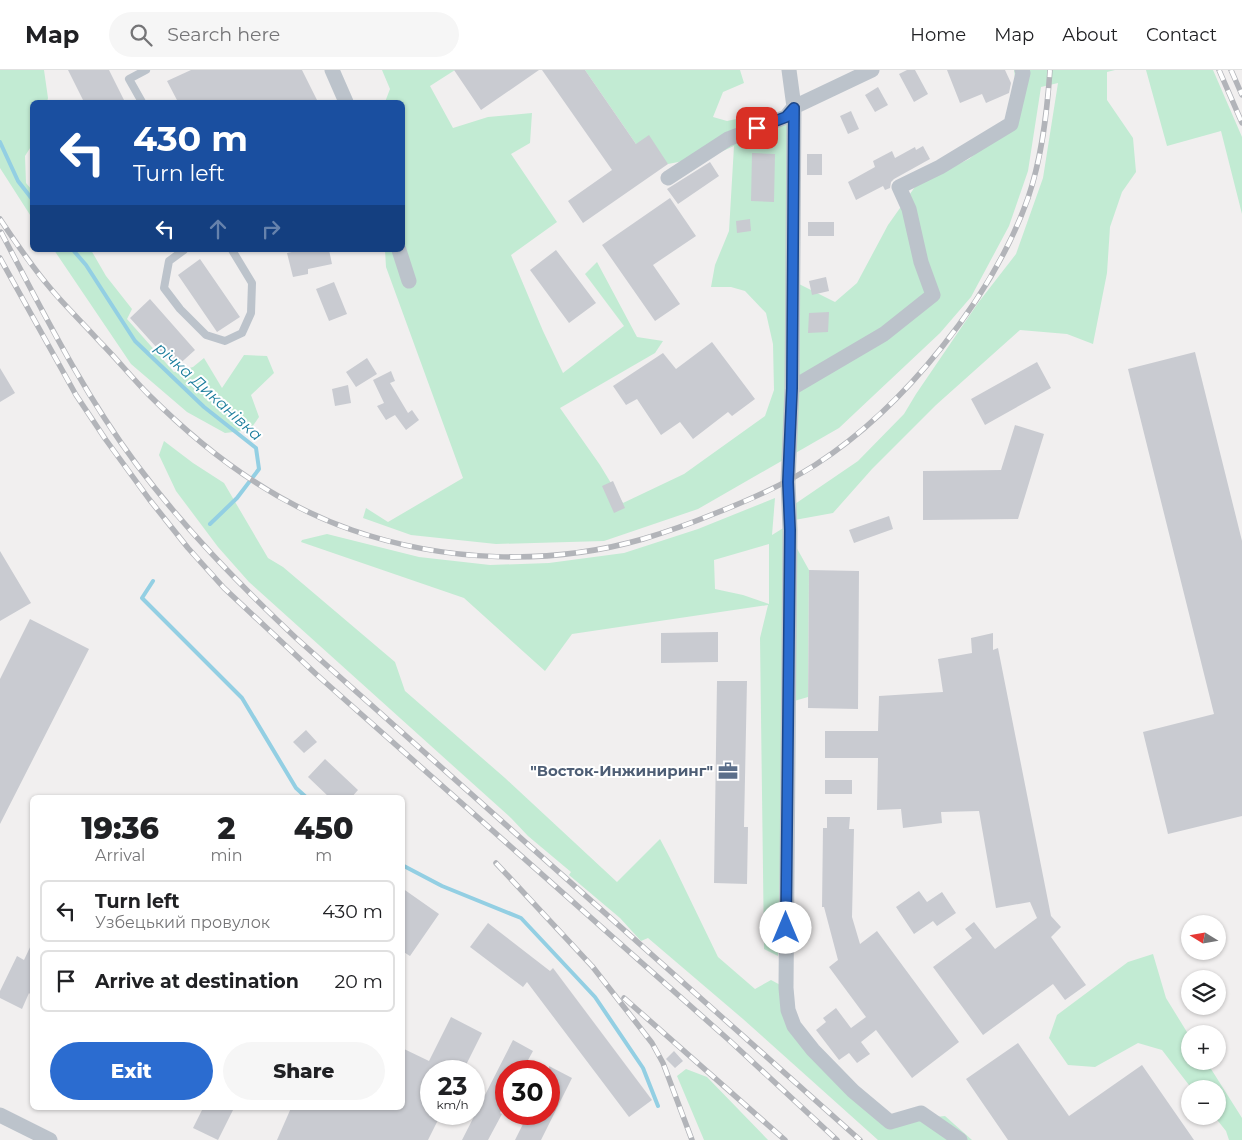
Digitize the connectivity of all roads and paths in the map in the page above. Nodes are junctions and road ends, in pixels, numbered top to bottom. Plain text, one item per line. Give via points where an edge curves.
1 (146, 70) edge
2 (332, 70) edge
3 (789, 70) edge
4 (872, 70) edge
5 (1022, 70) edge
6 (141, 100) edge
7 (345, 100) edge
8 (794, 108) junction
9 (668, 178) dead end
10 (181, 252) edge
11 (233, 252) edge
12 (400, 252) edge
13 (409, 281) dead end
14 (792, 388) junction
15 (0, 1115) edge
16 (50, 1140) edge
17 (960, 1140) edge

1 - 6 lane via 129,79
2 - 7 street
3 - 8 street
4 - 8 street
5 - 14 street via 1011,124 940,167 899,187 933,295 884,334
8 - 9 street via 786,117 728,139
8 - 14 street
10 - 11 lane via 169,261 164,288 180,310 206,335 225,342 242,333 251,313 252,284
12 - 13 street
14 - 17 street via 788,482 788,1010 794,1026 813,1050 853,1091 890,1122 921,1113
15 - 16 street

